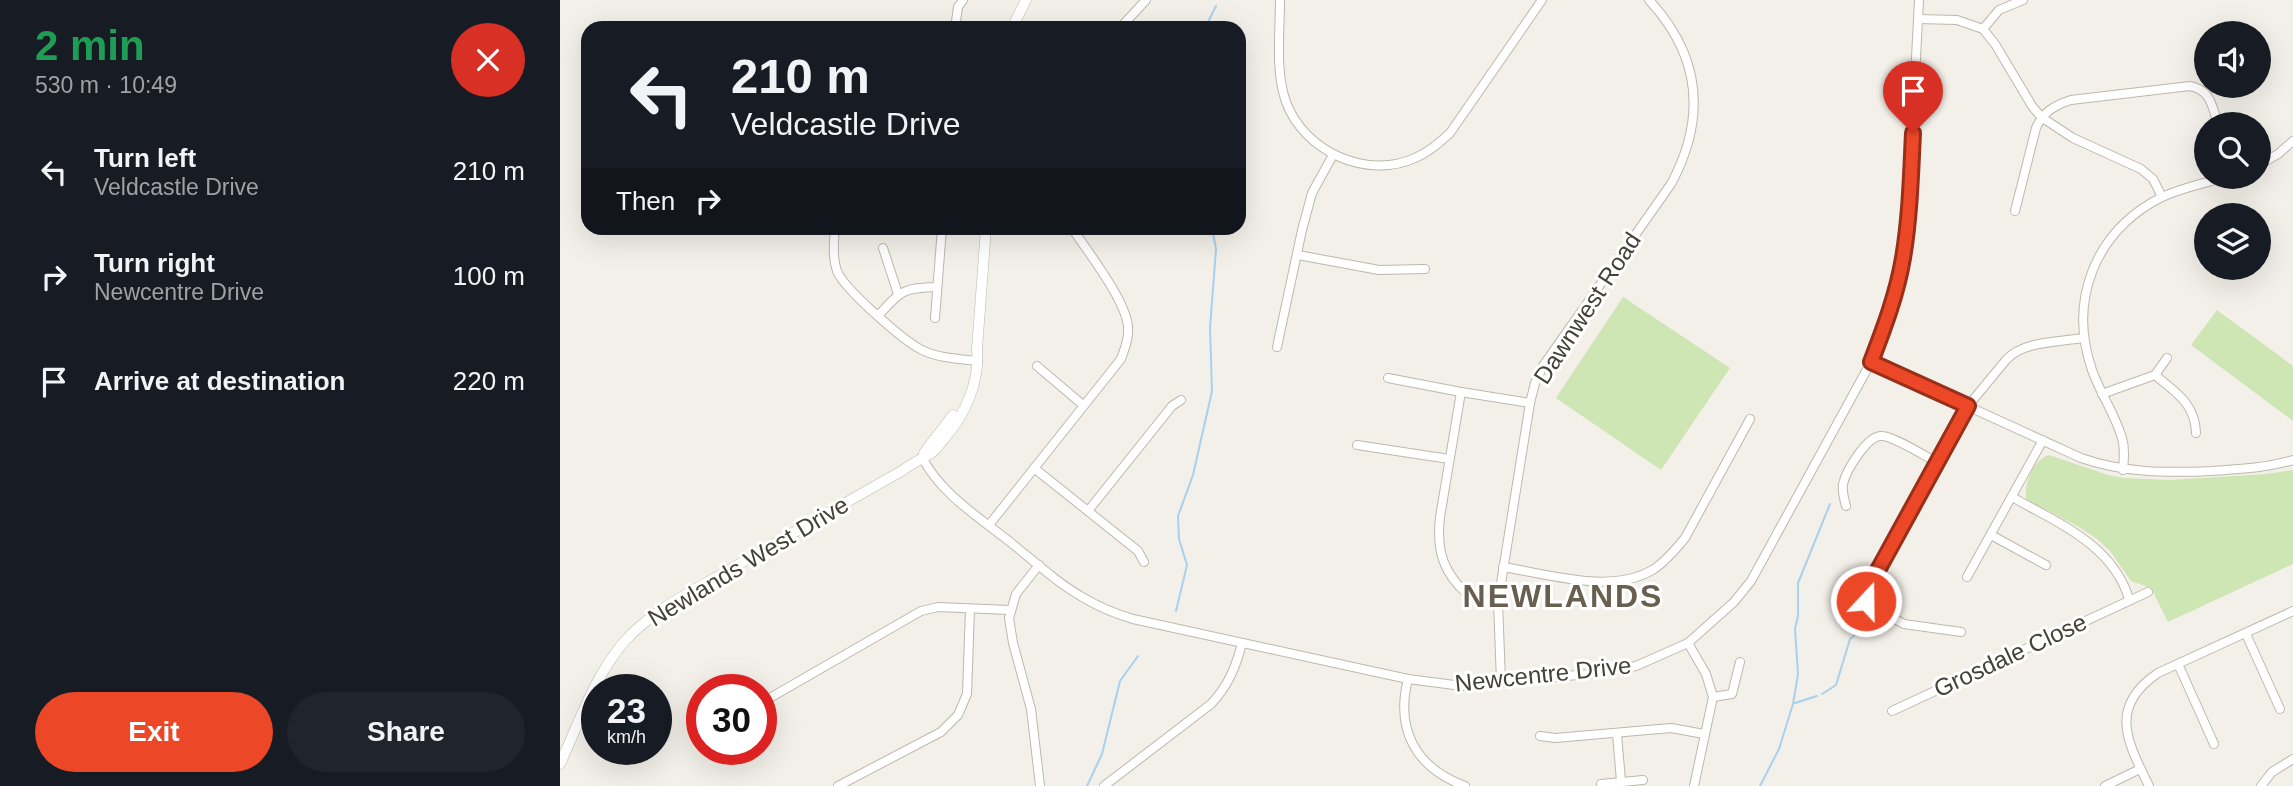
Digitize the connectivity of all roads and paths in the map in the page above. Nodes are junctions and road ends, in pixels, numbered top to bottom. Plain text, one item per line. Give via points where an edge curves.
1 (963, 0) edge
2 (1026, 0) edge
3 (1146, 0) edge
4 (1280, 0) edge
5 (1542, 0) edge
6 (1649, 0) edge
7 (1919, 0) edge
8 (2023, 0) edge
9 (1918, 19) junction
10 (956, 21) edge
11 (1016, 21) edge
12 (1126, 21) edge
13 (1983, 29) junction
14 (2214, 112) edge
15 (2041, 117) junction
16 (2293, 141) edge
17 (1333, 155) junction
18 (2271, 158) edge
19 (2194, 187) edge
20 (2162, 197) junction
21 (2015, 211) dead end
22 (835, 235) edge
23 (941, 235) edge
24 (985, 235) edge
25 (1077, 235) edge
26 (883, 248) dead end
27 (1298, 255) junction
28 (1425, 269) dead end
29 (937, 287) junction
30 (898, 295) junction
31 (879, 315) junction
32 (935, 318) dead end
33 (2083, 338) junction
34 (1277, 347) dead end
35 (2167, 358) dead end
36 (975, 361) junction
37 (1871, 362) junction
38 (1037, 366) dead end
39 (2155, 375) junction
40 (1388, 378) dead end
41 (1461, 392) junction
42 (2102, 394) junction
43 (1181, 400) dead end
44 (1530, 403) junction
45 (1083, 405) junction
46 (1968, 406) junction
47 (1750, 419) dead end
48 (2196, 433) dead end
49 (2043, 440) junction
50 (1357, 444) dead end
51 (922, 457) junction
52 (1449, 459) junction
53 (2293, 460) edge
54 (1936, 462) junction
55 (1034, 468) junction
56 (2123, 470) junction
57 (2012, 497) junction
58 (1846, 506) dead end
59 (1088, 511) junction
60 (989, 525) junction
61 (1991, 535) junction
62 (1144, 562) dead end
63 (1039, 565) junction
64 (2046, 565) dead end
65 (1503, 567) junction
66 (1966, 577) dead end
67 (2148, 592) dead end
68 (2129, 600) junction
69 (1498, 602) junction
70 (970, 609) junction
71 (1010, 610) junction
72 (2293, 611) edge
73 (1961, 632) dead end
74 (2245, 635) junction
75 (1242, 643) junction
76 (1688, 643) junction
77 (1740, 662) dead end
78 (2178, 664) junction
79 (1408, 679) junction
80 (1502, 681) junction
81 (777, 694) edge
82 (1713, 697) junction
83 (2280, 709) dead end
84 (1892, 711) dead end
85 (1617, 734) junction
86 (1704, 734) junction
87 (1539, 736) dead end
88 (2214, 744) dead end
89 (2293, 759) edge
90 (560, 764) edge
91 (2140, 769) junction
92 (1643, 780) dead end
93 (1621, 781) junction
94 (1601, 784) dead end
95 (838, 786) edge
96 (1038, 786) edge
97 (1104, 786) edge
98 (1465, 786) edge
99 (1694, 786) edge
100 (2105, 786) edge
101 (2149, 786) edge
102 (2261, 786) edge

1 - 10 street
2 - 11 street
3 - 12 street
4 - 17 street via 1286,102 1304,132
5 - 17 street via 1450,133 1430,150 1412,160 1377,165
6 - 44 street, Dawnwest Road via 1679,40 1693,90 1693,114 1682,163 1543,366
7 - 9 street, Newcentre Drive
8 - 13 street via 1999,10
9 - 13 street via 1956,20
9 - 37 street, Newcentre Drive via 1907,232 1897,286
13 - 15 street
14 - 15 street via 2204,90 2190,86 2071,100 2056,104
15 - 20 street via 2073,138 2141,169 2153,179
15 - 21 street
16 - 18 street
17 - 27 street via 1312,193
19 - 20 street
20 - 33 street via 2129,219 2106,246 2088,282
22 - 31 street via 838,274
23 - 29 street
24 - 36 street, Newlands West Drive
25 - 45 street via 1123,307 1128,329 1121,359
26 - 30 street
27 - 28 street via 1379,270
27 - 34 street
29 - 30 street via 908,289
29 - 32 street
30 - 31 street
31 - 36 street via 920,349
33 - 42 street
33 - 46 street via 2012,354
35 - 39 street
36 - 51 street, Newlands West Drive via 961,402
37 - 46 street
37 - 76 street, Newcentre Drive via 1751,581
38 - 45 street
39 - 42 street
39 - 48 street via 2187,403
40 - 41 street
41 - 44 street
41 - 52 street
42 - 56 street via 2122,438
43 - 59 street
44 - 65 street, Dawnwest Road
45 - 55 street
46 - 49 street
46 - 54 street
47 - 65 street via 1685,538 1654,569 1618,581 1594,582
49 - 56 street via 2081,458
49 - 57 street
50 - 52 street
51 - 60 street, Newcentre Drive via 943,486
51 - 90 street, Newlands West Drive via 671,604 635,630 599,679
52 - 69 street via 1438,536 1443,562 1465,592
53 - 56 street via 2254,468
54 - 58 street via 1887,437 1874,437 1846,475
54 - 73 street via 1866,592 1866,601 1900,623
55 - 59 street
55 - 60 street
57 - 61 street
57 - 68 street via 2097,547 2114,566
59 - 62 street via 1138,551
60 - 63 street, Newcentre Drive
61 - 64 street
61 - 66 street
63 - 71 street via 1016,594
63 - 75 street, Newcentre Drive via 1083,598 1122,616
65 - 69 street, Dawnwest Road
67 - 68 street, Grosdale Close
68 - 84 street, Grosdale Close
69 - 80 street, Dawnwest Road
70 - 71 street
70 - 81 street via 921,611
70 - 95 street via 967,694 958,715 941,732
71 - 96 street via 1031,709
72 - 74 street
74 - 78 street
74 - 83 street
75 - 79 street, Newcentre Drive
75 - 97 street via 1233,672 1211,704
76 - 80 street, Newcentre Drive via 1636,666
76 - 82 street
77 - 82 street via 1732,694
78 - 88 street
78 - 91 street via 2144,682 2128,706 2126,732
79 - 80 street, Newcentre Drive via 1462,686
79 - 98 street via 1403,709 1413,746 1441,775
82 - 86 street
85 - 86 street via 1671,729
85 - 87 street
85 - 93 street
86 - 99 street
89 - 102 street via 2272,772
91 - 100 street
91 - 101 street
92 - 93 street
93 - 94 street

